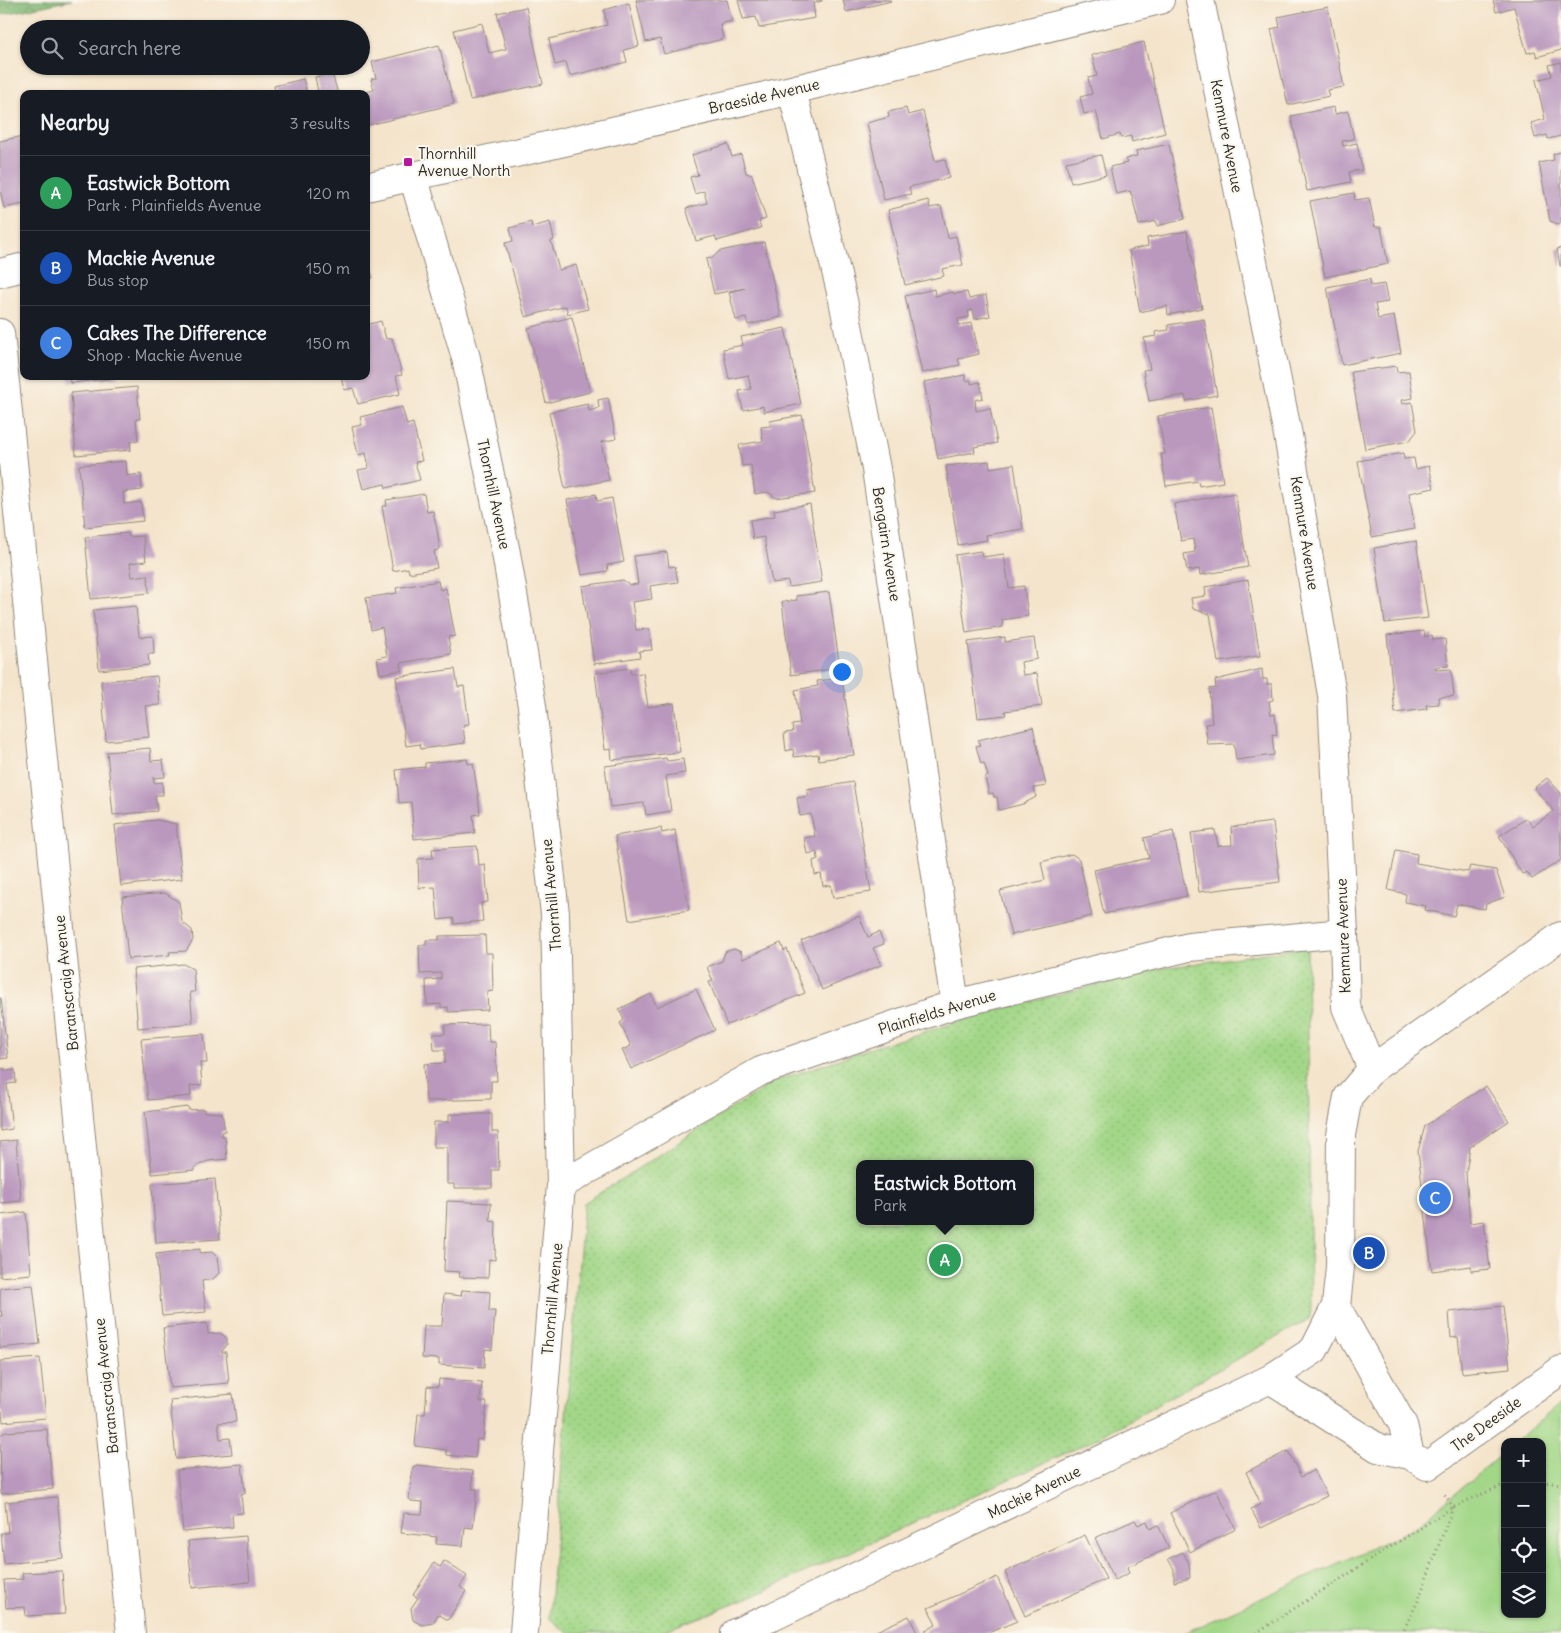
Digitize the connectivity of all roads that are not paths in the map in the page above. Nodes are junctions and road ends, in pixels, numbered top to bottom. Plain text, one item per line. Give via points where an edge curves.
1 (1160, 0) edge
2 (1200, 0) edge
3 (792, 90) junction
4 (413, 176) junction
5 (370, 186) edge
6 (20, 268) edge
7 (0, 273) edge
8 (0, 333) edge
9 (1344, 933) junction
10 (1561, 936) edge
11 (955, 1004) junction
12 (1372, 1069) junction
13 (561, 1185) junction
14 (1336, 1306) junction
15 (1561, 1370) edge
16 (1270, 1379) junction
17 (1410, 1455) junction
18 (528, 1631) edge
19 (130, 1633) edge
20 (735, 1633) edge

1 - 3 street, Braeside Avenue
2 - 9 street, Kenmure Avenue via 1288,435 1332,695
3 - 4 street, Braeside Avenue
3 - 11 street, Bengairn Avenue via 843,300 876,469
4 - 5 street, Braeside Avenue
4 - 13 street, Thornhill Avenue via 466,358 506,554 532,706 555,914
6 - 7 street
8 - 19 street, Baranscraig Avenue
9 - 11 street, Plainfields Avenue via 1189,947
9 - 12 street, Kenmure Avenue via 1346,1007
10 - 12 street, Mackie Avenue
11 - 13 street, Plainfields Avenue via 761,1071
12 - 14 street, Mackie Avenue via 1348,1097 1341,1135 1340,1267
13 - 18 street, Thornhill Avenue
14 - 16 street, Mackie Avenue via 1314,1350
14 - 17 street via 1403,1425
15 - 17 street, The Deeside via 1427,1466
16 - 17 street, The Deeside via 1378,1448
16 - 20 street, Mackie Avenue

